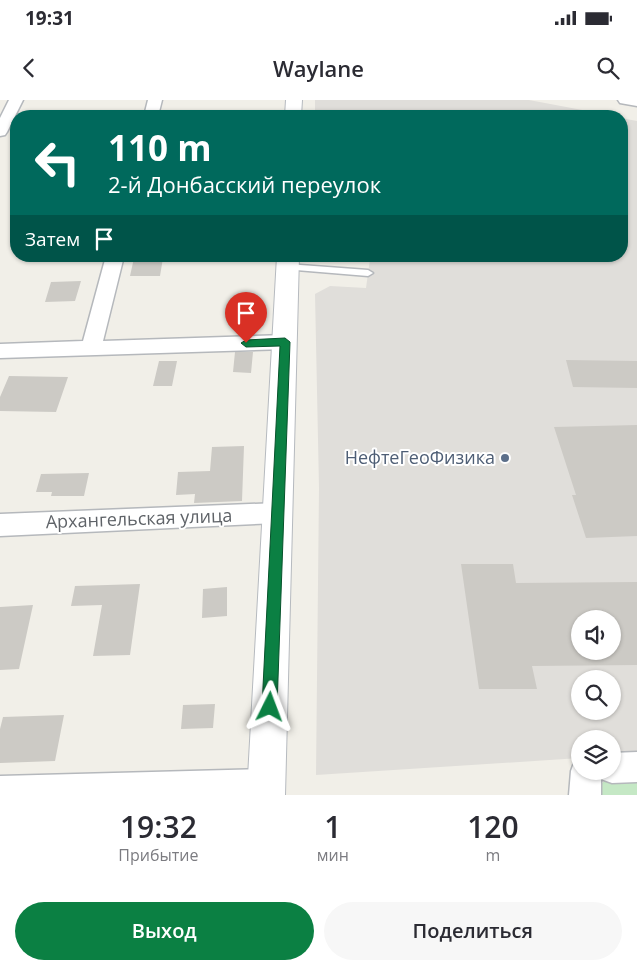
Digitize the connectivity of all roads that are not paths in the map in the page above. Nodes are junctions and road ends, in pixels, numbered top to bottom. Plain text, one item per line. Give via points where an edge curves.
1 (625, 100) edge
2 (637, 102) edge
3 (10, 112) edge
4 (0, 132) edge
5 (113, 262) edge
6 (288, 262) edge
7 (368, 273) dead end
8 (285, 342) junction
9 (91, 349) junction
10 (0, 352) edge
11 (278, 513) junction
12 (0, 525) edge
13 (637, 767) edge
14 (621, 768) edge
15 (586, 780) edge
16 (266, 790) edge
17 (0, 792) edge
18 (585, 795) edge

1 - 2 street
3 - 4 street
5 - 9 street
6 - 7 lane
6 - 8 street
8 - 9 street
8 - 11 street
9 - 10 street
11 - 12 street, Архангельская улица
11 - 16 street
13 - 14 street
15 - 18 street
16 - 17 street

